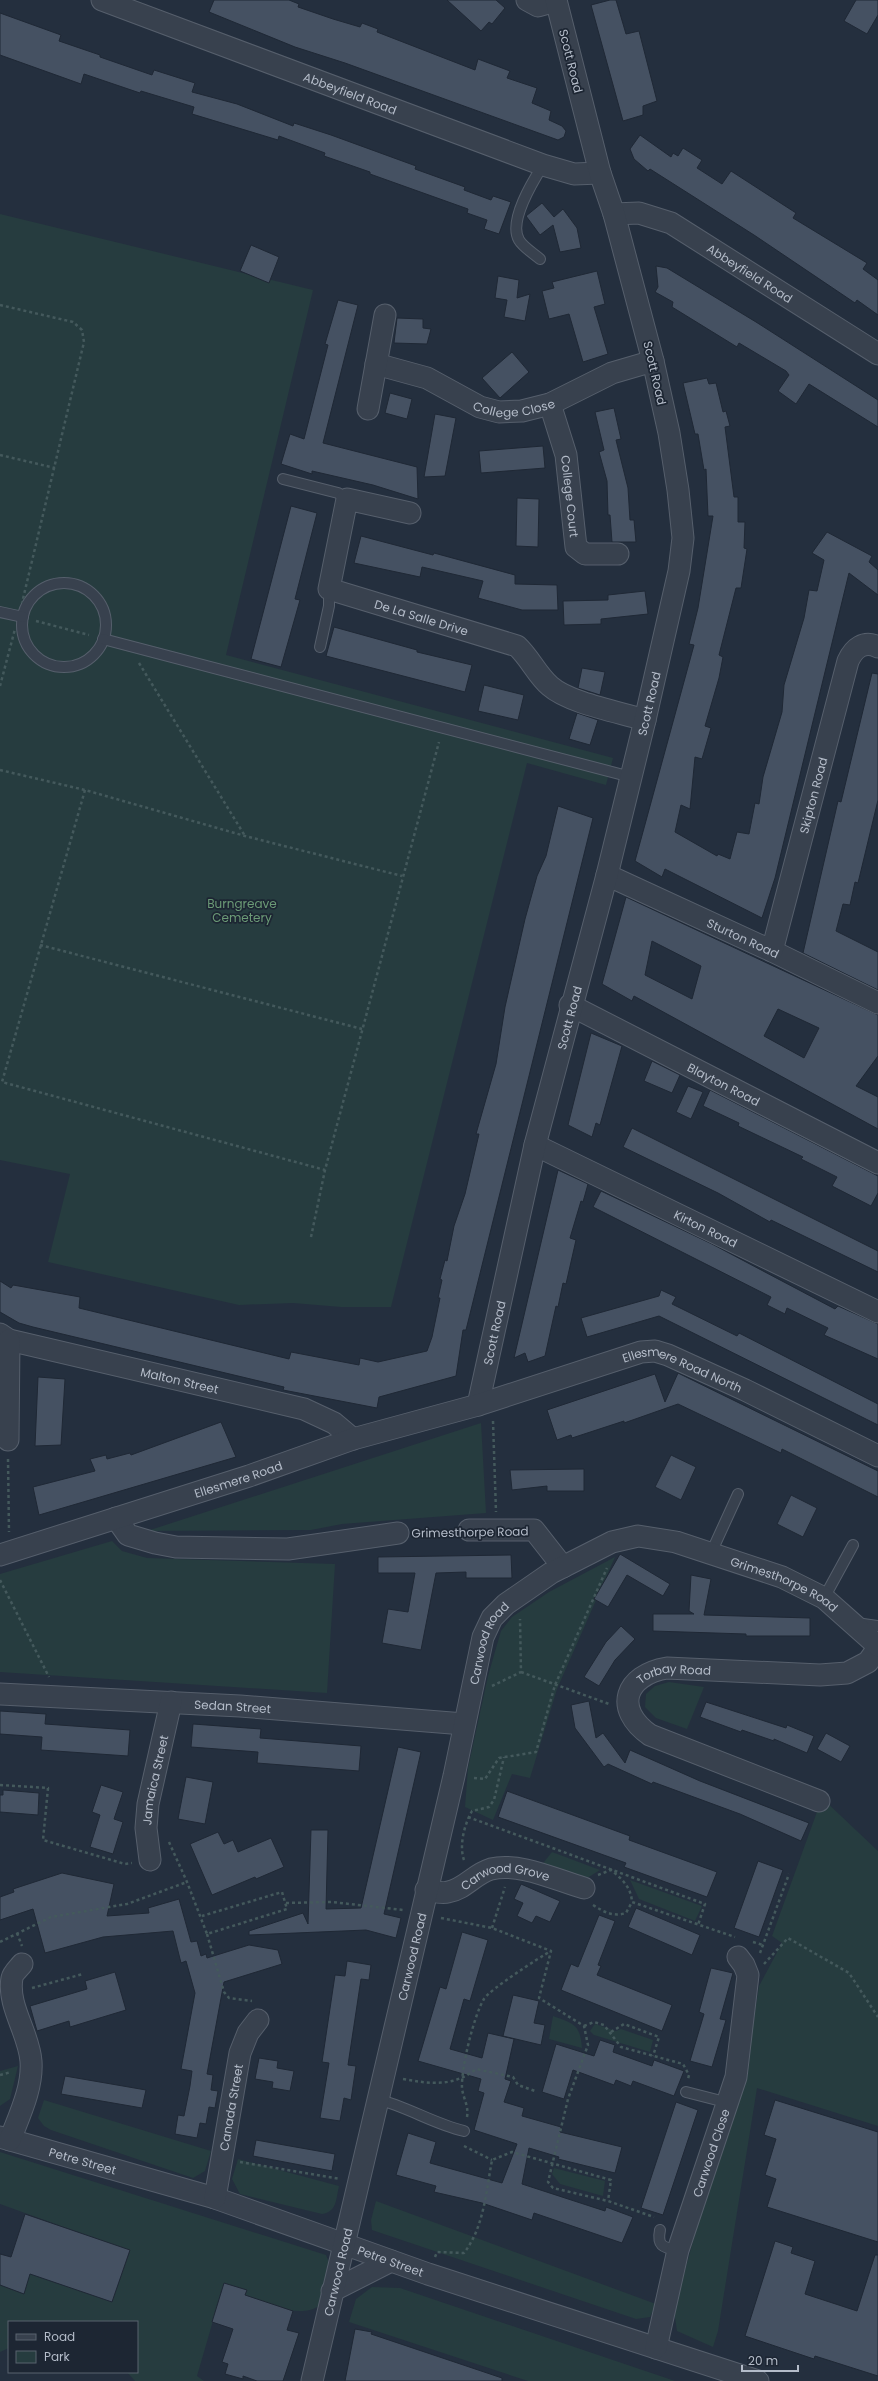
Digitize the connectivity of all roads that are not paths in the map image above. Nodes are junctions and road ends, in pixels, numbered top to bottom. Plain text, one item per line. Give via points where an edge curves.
1 (102, 0) edge
2 (527, 0) edge
3 (556, 1) edge
4 (543, 165) junction
5 (600, 173) junction
6 (614, 214) junction
7 (540, 259) dead end
8 (385, 316) dead end
9 (878, 354) edge
10 (653, 361) junction
11 (376, 364) junction
12 (550, 404) junction
13 (368, 409) dead end
14 (283, 479) dead end
15 (347, 499) junction
16 (410, 513) dead end
17 (618, 554) dead end
18 (329, 589) junction
19 (0, 612) edge
20 (21, 617) junction
21 (103, 639) junction
22 (870, 646) edge
23 (320, 647) dead end
24 (645, 720) junction
25 (631, 777) junction
26 (607, 875) junction
27 (772, 951) junction
28 (878, 1004) edge
29 (570, 1005) junction
30 (535, 1145) junction
31 (878, 1163) edge
32 (878, 1312) edge
33 (4, 1337) edge
34 (485, 1403) junction
35 (5, 1429) edge
36 (353, 1439) junction
37 (878, 1456) edge
38 (738, 1494) dead end
39 (116, 1518) junction
40 (469, 1530) road end
41 (398, 1533) road end
42 (853, 1545) dead end
43 (711, 1553) junction
44 (4, 1554) edge
45 (563, 1567) junction
46 (824, 1598) junction
47 (851, 1622) junction
48 (878, 1626) edge
49 (878, 1647) edge
50 (0, 1694) edge
51 (171, 1702) junction
52 (464, 1724) junction
53 (819, 1801) dead end
54 (150, 1860) road end
55 (584, 1888) road end
56 (426, 1890) junction
57 (742, 1945) road end
58 (22, 1964) dead end
59 (258, 2020) road end
60 (686, 2092) road end
61 (377, 2099) junction
62 (729, 2103) junction
63 (464, 2131) road end
64 (5, 2139) edge
65 (215, 2198) junction
66 (660, 2230) dead end
67 (342, 2243) junction
68 (678, 2250) junction
69 (391, 2261) junction
70 (332, 2291) junction
71 (656, 2348) junction
72 (731, 2377) edge
73 (312, 2381) edge
74 (758, 2381) edge

1 - 4 street, Abbeyfield Road
2 - 3 street via 538,6
3 - 5 street, Scott Road
4 - 5 street, Abbeyfield Road via 574,174
4 - 7 lane via 523,198 516,231 519,240
5 - 6 street, Scott Road
6 - 9 street, Abbeyfield Road via 639,213 671,223
6 - 10 street, Scott Road
8 - 11 street
10 - 12 street, College Close via 612,373
10 - 24 street, Scott Road via 669,433 683,538 679,571
11 - 12 street, College Close via 427,378 480,408 522,411
11 - 13 street
12 - 17 street, College Court via 566,455 576,547 585,554
14 - 15 lane via 338,492
15 - 16 street
15 - 18 street
18 - 23 lane via 329,606
18 - 24 street, De La Salle Drive via 517,646 549,686 562,696
19 - 20 lane
20 - 21 lane via 26,644 34,656 50,666 77,666 89,659
20 - 21 lane via 31,598 42,589 57,584 71,584 82,588 99,602 105,620
21 - 25 lane via 444,726
22 - 27 street, Skipton Road via 854,650 848,661
24 - 25 street, Scott Road
25 - 26 street, Scott Road
26 - 27 street, Sturton Road
26 - 29 street, Scott Road
27 - 28 street, Sturton Road
29 - 30 street, Scott Road
29 - 31 street, Blayton Road
30 - 32 street, Kirton Road
30 - 34 street, Scott Road
33 - 35 street
33 - 36 street, Malton Street via 304,1409 334,1423
34 - 36 street, Ellesmere Road
34 - 37 street, Ellesmere Road North via 641,1352 655,1351 745,1390
36 - 39 street, Ellesmere Road via 249,1476
38 - 43 lane
39 - 41 street, Grimesthorpe Road via 128,1536 176,1547 288,1549
39 - 44 street, Ellesmere Road
40 - 45 street, Grimesthorpe Road via 534,1530
42 - 46 lane
43 - 45 street, Grimesthorpe Road via 676,1542 638,1536 612,1542
43 - 46 street, Grimesthorpe Road via 782,1577
45 - 52 street, Carwood Road via 506,1604 492,1618 483,1637
46 - 47 street, Grimesthorpe Road
47 - 48 lane
47 - 49 street, Grimesthorpe Road
49 - 53 street, Torbay Road via 868,1662 847,1673 820,1675 668,1668 654,1670 636,1681 630,1690 628,1710 641,1728 650,1735
50 - 51 street, Sedan Street
51 - 52 street, Sedan Street
51 - 54 street, Jamaica Street via 148,1804 146,1828
52 - 56 street, Carwood Road
55 - 56 street, Carwood Grove via 519,1868 491,1869 473,1877 462,1888 446,1893
56 - 61 street, Carwood Road
57 - 62 street, Carwood Close via 744,1965 751,1972 736,2076
58 - 64 street via 12,1977 11,1994 28,2045 31,2061 29,2084
59 - 65 street, Canada Street via 248,2033 240,2053
60 - 62 lane
61 - 63 lane via 407,2108 445,2127
61 - 67 street, Carwood Road
62 - 68 street, Carwood Close
64 - 65 street, Petre Street
65 - 67 street, Petre Street
66 - 68 lane via 658,2240 661,2244 668,2249
67 - 69 street, Petre Street
67 - 70 street, Carwood Road
68 - 71 street, Carwood Close
69 - 70 street
69 - 71 street, Petre Street
70 - 73 street, Carwood Road
71 - 72 street, Petre Street
72 - 74 street, Petre Street

